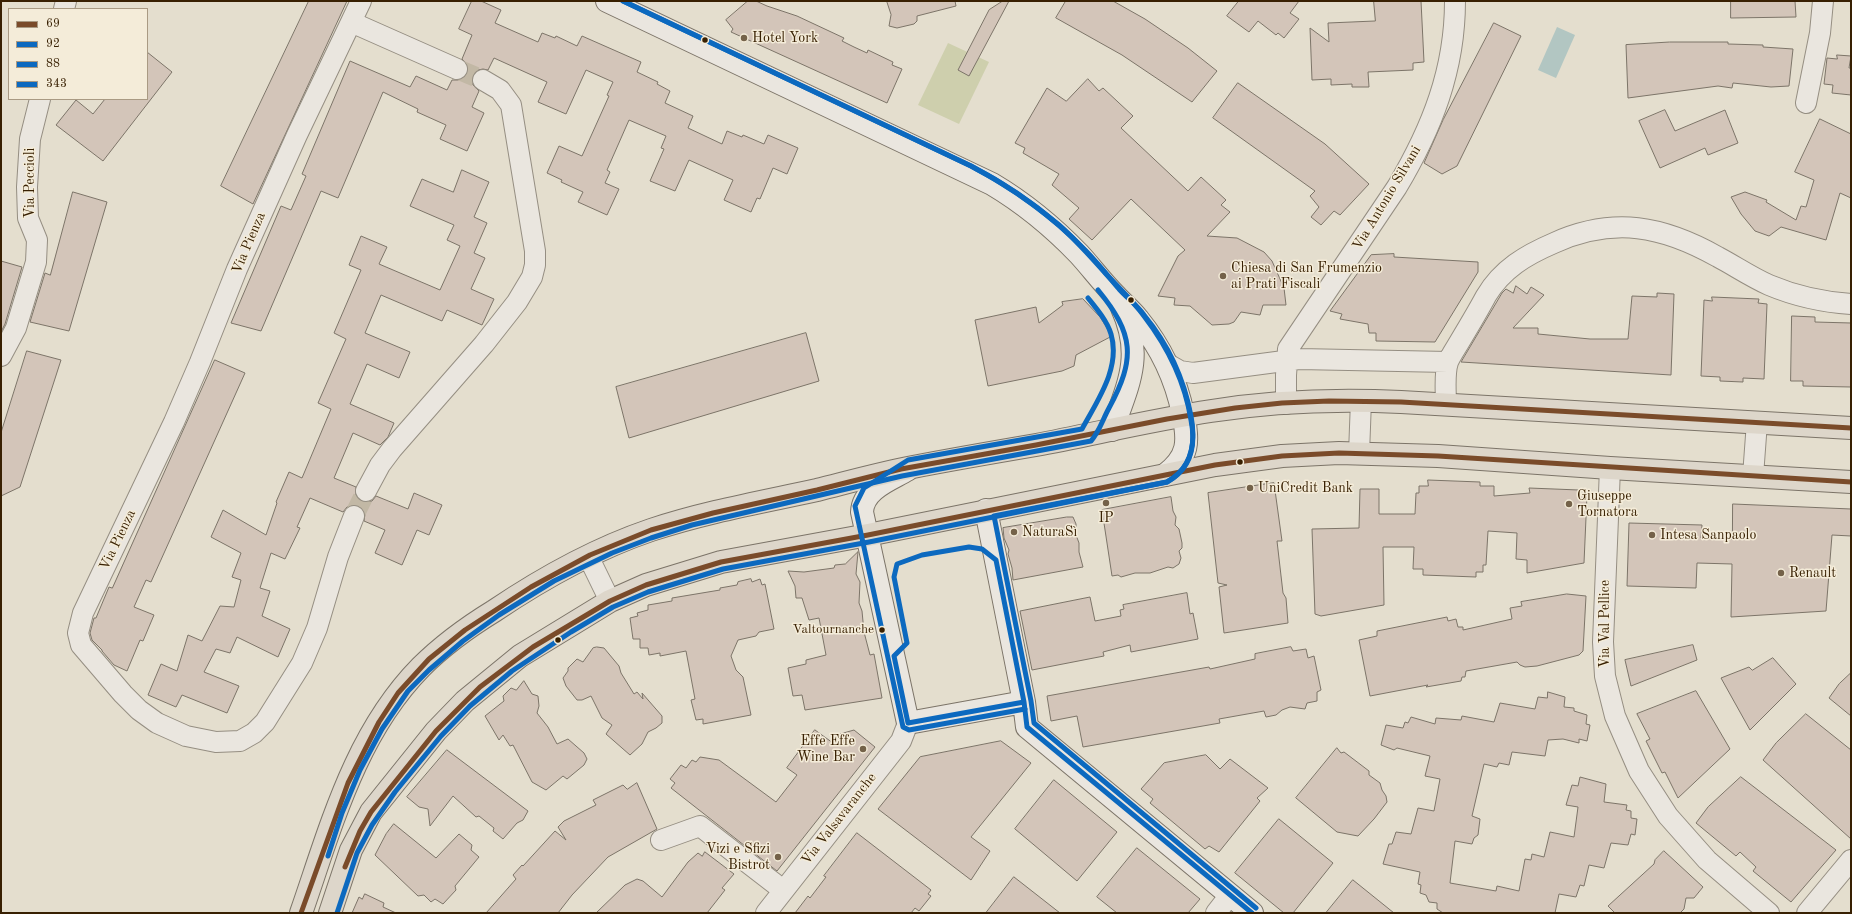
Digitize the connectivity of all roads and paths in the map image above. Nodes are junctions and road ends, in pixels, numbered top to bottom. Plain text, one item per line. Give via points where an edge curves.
1 (361, 1) edge
2 (607, 1) edge
3 (1455, 1) edge
4 (1823, 1) edge
5 (351, 22) junction
6 (457, 69) tunnel mouth
7 (483, 80) tunnel mouth
8 (40, 100) edge
9 (1806, 103) dead end
10 (1115, 295) junction
11 (1851, 304) edge
12 (1, 356) edge
13 (1286, 360) junction
14 (1448, 362) junction
15 (1166, 363) junction
16 (1361, 400) junction
17 (1286, 404) junction
18 (1446, 404) junction
19 (1184, 416) junction
20 (1757, 422) junction
21 (1851, 428) edge
22 (1112, 430) junction
23 (1359, 454) junction
24 (911, 467) junction
25 (1610, 468) junction
26 (1165, 475) junction
27 (1753, 476) junction
28 (1851, 482) edge
29 (366, 491) tunnel mouth
30 (986, 510) junction
31 (354, 516) tunnel mouth
32 (868, 535) junction
33 (588, 556) junction
34 (610, 601) junction
35 (1024, 702) junction
36 (908, 723) junction
37 (661, 840) dead end
38 (1851, 860) edge
39 (783, 890) junction
40 (1230, 895) junction
41 (334, 908) edge
42 (301, 913) edge
43 (766, 913) edge
44 (1216, 913) edge
45 (1252, 913) edge
46 (1769, 913) edge
47 (1808, 913) edge

1 - 5 street, Via Pienza
2 - 10 street via 992,184 1054,230
3 - 13 street, Via Antonio Silvani via 1448,70 1442,93 1425,134 1397,187 1288,349
4 - 9 street via 1820,33
5 - 6 street
5 - 31 street, Via Pienza via 237,269 174,422 83,613 79,628 80,642 123,694 157,723 197,739 231,743 246,739 264,722 307,654
7 - 29 street via 500,90 511,105 535,251 534,271 528,286 503,321 392,449
8 - 12 street, Via Peccioli via 30,139 27,187 28,218 37,240 36,262 16,328
10 - 15 street via 1138,319
10 - 22 street via 1130,330 1133,356 1128,387
11 - 14 street via 1812,299 1786,292 1670,234 1640,228 1604,228 1563,239 1528,255 1509,268 1493,285
13 - 14 street
13 - 15 street via 1193,372 1180,370
13 - 17 street, Via Antonio Silvani
14 - 18 street
15 - 19 street via 1180,397
16 - 17 main road
16 - 18 main road
16 - 23 street
17 - 19 main road
18 - 20 main road
19 - 22 main road
19 - 26 street via 1187,440 1184,455 1177,466
20 - 21 main road
20 - 27 street
22 - 24 main road
23 - 25 main road via 1438,456
23 - 26 main road via 1266,457
24 - 32 street via 867,496 862,512
24 - 33 main road via 677,522
25 - 27 main road
25 - 46 street, Via Val Pellice via 1603,642 1605,676 1615,716 1639,771 1668,816 1707,860
26 - 30 main road
27 - 28 main road
30 - 32 main road
30 - 35 street
32 - 34 main road via 721,562 646,585
32 - 36 street
33 - 34 street
33 - 42 main road via 532,586 479,620 437,652 402,689 362,750 345,787
34 - 41 main road via 508,665 443,723 371,812 351,850
35 - 36 street
35 - 40 street via 1027,727
36 - 39 street, Via Valsavaranche via 901,741
37 - 39 street via 700,826
38 - 47 street
39 - 43 street, Via Valsavaranche
40 - 44 street
40 - 45 street

